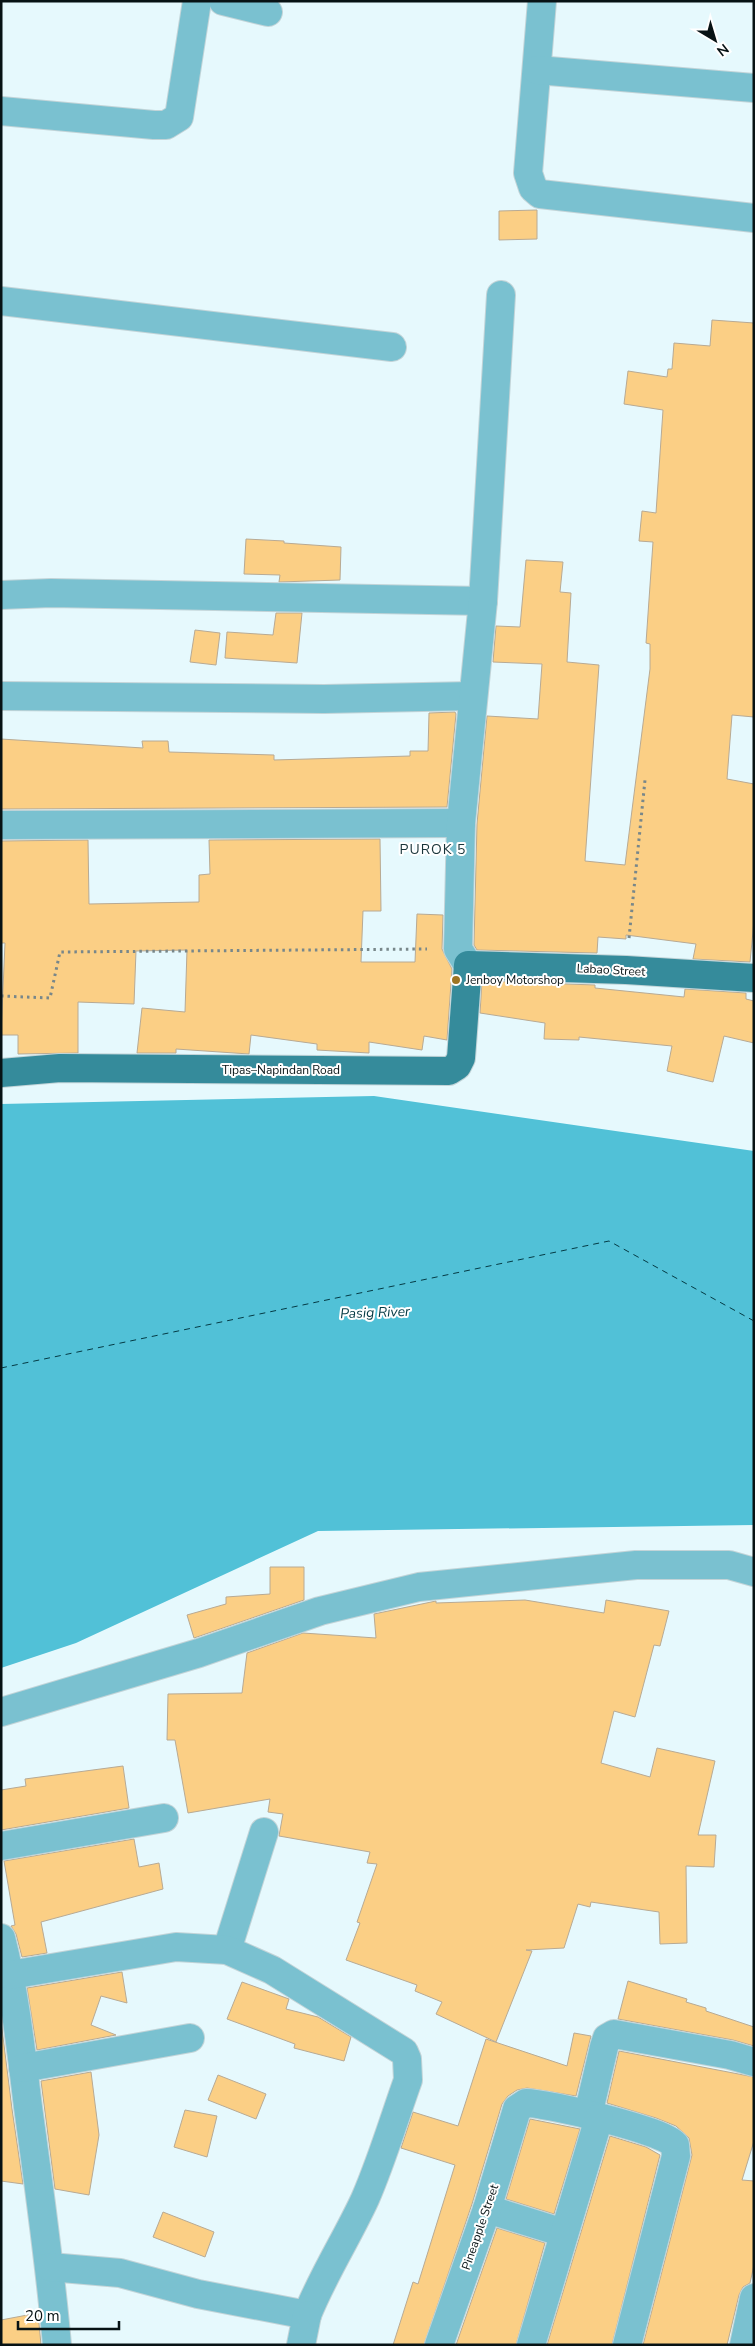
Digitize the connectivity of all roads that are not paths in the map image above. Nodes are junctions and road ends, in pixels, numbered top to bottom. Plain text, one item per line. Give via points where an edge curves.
1 (197, 1) edge
2 (224, 1) edge
3 (542, 1) edge
4 (268, 12) dead end
5 (537, 70) junction
6 (754, 88) edge
7 (1, 110) edge
8 (754, 218) edge
9 (501, 296) dead end
10 (1, 301) edge
11 (392, 348) dead end
12 (1, 594) edge
13 (482, 601) junction
14 (1, 696) edge
15 (473, 696) junction
16 (461, 822) junction
17 (1, 825) edge
18 (463, 957) junction
19 (754, 978) edge
20 (1, 1073) edge
21 (754, 1572) edge
22 (1, 1712) edge
23 (164, 1818) dead end
24 (264, 1832) dead end
25 (1, 1846) edge
26 (1, 1938) edge
27 (227, 1950) junction
28 (10, 1975) junction
29 (190, 2038) dead end
30 (754, 2062) edge
31 (23, 2068) junction
32 (594, 2117) junction
33 (487, 2209) junction
34 (564, 2233) junction
35 (50, 2267) junction
36 (754, 2298) edge
37 (307, 2315) junction
38 (57, 2345) edge
39 (301, 2345) edge
40 (439, 2345) edge
41 (531, 2345) edge
42 (627, 2345) edge
43 (744, 2345) edge

1 - 7 street via 179,117 174,122 154,125
2 - 4 street
3 - 5 street
5 - 6 street
5 - 8 street via 528,173 533,188 540,194
9 - 13 street
10 - 11 street
12 - 13 street
13 - 15 street
14 - 15 street via 324,700
15 - 16 street
16 - 17 street
16 - 18 street
18 - 19 main road, Labao Street
18 - 20 main road, Tipas–Napindan Road via 461,1058 458,1066 449,1071 60,1068
21 - 22 street via 729,1565 636,1565 419,1588 320,1611 199,1654
23 - 25 street
24 - 27 street
26 - 28 street
27 - 28 street via 176,1947
27 - 37 street via 272,1970 404,2052 407,2060 408,2080 365,2197
28 - 31 street
29 - 31 street
30 - 32 street via 614,2034 607,2038 604,2047
31 - 35 street
32 - 33 street, Pineapple Street via 532,2103 517,2109
32 - 34 street
32 - 42 street via 663,2136 673,2142 676,2149
33 - 34 street
33 - 40 street, Pineapple Street
34 - 41 street
35 - 37 street via 120,2273 198,2294
35 - 38 street
36 - 43 street
37 - 39 street

